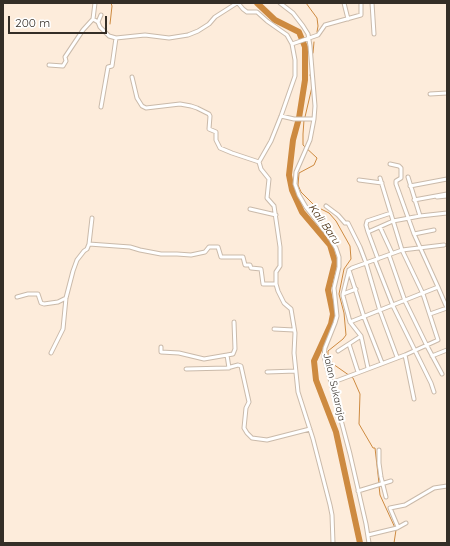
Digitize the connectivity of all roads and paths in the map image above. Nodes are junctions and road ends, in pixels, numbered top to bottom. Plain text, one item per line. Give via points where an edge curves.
1 (95, 3) edge
2 (237, 3) edge
3 (280, 3) edge
4 (344, 3) edge
5 (361, 3) edge
6 (372, 3) edge
7 (101, 15) dead end
8 (93, 19) junction
9 (348, 19) junction
10 (98, 22) junction
11 (374, 34) dead end
12 (116, 38) junction
13 (309, 39) junction
14 (292, 44) junction
15 (49, 65) dead end
16 (132, 77) dead end
17 (447, 93) edge
18 (430, 94) dead end
19 (100, 107) dead end
20 (281, 116) junction
21 (314, 119) junction
22 (259, 162) junction
23 (390, 164) dead end
24 (380, 178) dead end
25 (408, 178) dead end
26 (447, 179) edge
27 (359, 180) dead end
28 (382, 183) junction
29 (410, 186) junction
30 (447, 195) edge
31 (414, 200) junction
32 (326, 206) dead end
33 (250, 209) dead end
34 (391, 213) junction
35 (447, 213) edge
36 (276, 215) junction
37 (420, 216) junction
38 (92, 218) dead end
39 (409, 219) junction
40 (393, 221) junction
41 (380, 227) junction
42 (434, 230) dead end
43 (368, 232) junction
44 (414, 234) junction
45 (89, 244) junction
46 (444, 245) dead end
47 (421, 248) junction
48 (402, 250) junction
49 (390, 254) junction
50 (377, 260) junction
51 (366, 263) junction
52 (350, 270) junction
53 (276, 284) junction
54 (438, 287) junction
55 (356, 289) junction
56 (343, 294) junction
57 (423, 294) junction
58 (16, 297) dead end
59 (66, 298) junction
60 (405, 301) junction
61 (393, 306) junction
62 (380, 311) junction
63 (430, 314) junction
64 (364, 317) junction
65 (234, 322) dead end
66 (350, 322) junction
67 (274, 330) dead end
68 (294, 330) junction
69 (361, 336) junction
70 (349, 344) junction
71 (426, 346) junction
72 (161, 347) dead end
73 (447, 350) edge
74 (338, 351) dead end
75 (414, 351) junction
76 (51, 353) dead end
77 (227, 355) junction
78 (405, 355) junction
79 (432, 356) junction
80 (397, 357) junction
81 (382, 363) junction
82 (186, 368) dead end
83 (229, 368) junction
84 (368, 368) junction
85 (296, 371) junction
86 (267, 372) dead end
87 (358, 372) junction
88 (442, 374) dead end
89 (331, 383) junction
90 (434, 392) dead end
91 (414, 399) dead end
92 (310, 429) junction
93 (380, 450) dead end
94 (390, 481) dead end
95 (380, 484) junction
96 (447, 486) edge
97 (358, 491) junction
98 (386, 497) dead end
99 (406, 523) dead end
100 (396, 528) junction
101 (368, 536) junction
102 (333, 543) edge
103 (369, 543) edge

1 - 8 street
2 - 12 street via 215,17 210,24 188,35 169,38 145,35
2 - 14 street via 247,12 257,12 287,35
3 - 13 street, Jalan Sukaraja via 293,13
4 - 9 street
5 - 9 street via 361,15
6 - 11 street
7 - 10 street
8 - 10 street
8 - 15 street via 65,57 63,66
9 - 13 street via 325,25 318,35
10 - 12 street via 106,35
12 - 19 street via 112,66 108,67
13 - 14 street
13 - 21 street, Jalan Sukaraja
14 - 20 street via 295,76
16 - 22 street via 137,98 142,106 146,108 180,104 197,108 209,114 209,129 216,132 220,148
17 - 18 street
20 - 21 street
20 - 22 street
21 - 89 street, Jalan Sukaraja via 306,151 296,172 295,184 299,194 331,239 339,257 334,288 337,316 324,356
22 - 36 street via 269,180 267,198 274,206
23 - 39 street via 401,168 401,178 396,184
24 - 28 street
25 - 29 street
26 - 29 street
27 - 28 street
28 - 34 street
29 - 31 street
30 - 31 street
31 - 37 street
32 - 51 street via 344,223 348,223
33 - 36 street
34 - 40 street
34 - 43 street via 367,221
35 - 37 street
36 - 53 street via 280,247 280,266 276,272
37 - 39 street
38 - 45 street
39 - 40 street
39 - 44 street
40 - 41 street
40 - 48 street
41 - 43 street
41 - 49 street
42 - 44 street
43 - 50 street
44 - 47 street
45 - 53 street via 130,246 162,254 191,255 205,252 209,247 218,247 221,257 243,257 245,265 261,269 263,284
45 - 59 street via 77,260
46 - 47 street
47 - 48 street
47 - 54 street
48 - 49 street
48 - 57 street
49 - 50 street
49 - 60 street
50 - 51 street
50 - 61 street
51 - 52 street
51 - 62 street
52 - 55 street
52 - 56 street
53 - 68 street via 284,303 291,309
54 - 57 street
54 - 63 street via 446,308
55 - 56 street
55 - 64 street
56 - 66 street
57 - 60 street
57 - 63 street
58 - 59 street via 36,294 44,304
59 - 76 street via 63,329
60 - 61 street
60 - 71 street
61 - 62 street
61 - 75 street
62 - 64 street
62 - 80 street
63 - 71 street via 438,340
64 - 66 street
64 - 81 street
65 - 77 street via 235,352
66 - 69 street
67 - 68 street
68 - 85 street
69 - 70 street
69 - 84 street
70 - 74 street
70 - 87 street
71 - 75 street
71 - 79 street
72 - 77 street via 162,352 196,358
73 - 79 street
75 - 78 street
75 - 90 street
77 - 83 street
78 - 80 street
78 - 91 street
79 - 88 street
80 - 81 street
81 - 84 street
82 - 83 street
83 - 92 street via 241,366 250,402 246,408 244,428 252,438 267,440
84 - 87 street
85 - 86 street
85 - 92 street via 298,392
87 - 89 street
89 - 97 street, Jalan Sukaraja
92 - 102 street via 330,505
93 - 95 street
94 - 95 street
95 - 97 street
95 - 98 street
96 - 100 street via 434,488 405,505 390,508
97 - 101 street, Jalan Sukaraja
99 - 100 street
100 - 101 street
101 - 103 street, Jalan Sukaraja

